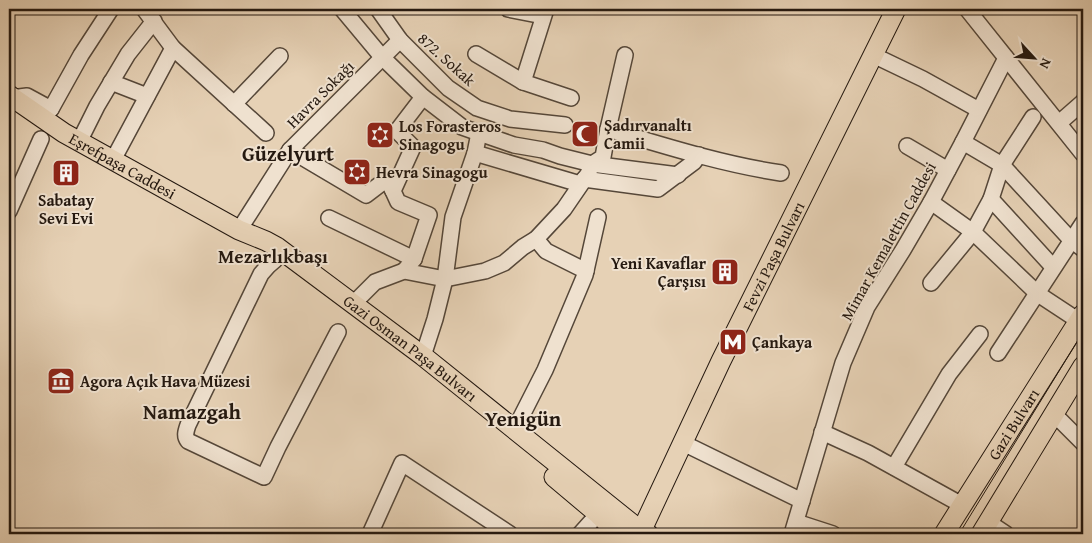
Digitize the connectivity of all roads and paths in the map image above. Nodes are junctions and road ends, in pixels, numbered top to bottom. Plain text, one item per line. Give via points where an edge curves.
1 (111, 9) edge
2 (144, 9) edge
3 (342, 9) edge
4 (508, 9) edge
5 (896, 9) edge
6 (967, 9) edge
7 (384, 11) edge
8 (545, 12) edge
9 (154, 22) junction
10 (400, 40) junction
11 (173, 48) junction
12 (476, 54) dead end
13 (625, 54) dead end
14 (873, 55) junction
15 (280, 56) dead end
16 (382, 57) junction
17 (1006, 58) junction
18 (111, 82) junction
19 (523, 82) junction
20 (146, 96) junction
21 (423, 97) junction
22 (571, 98) dead end
23 (10, 99) edge
24 (1083, 102) edge
25 (234, 104) junction
26 (979, 110) junction
27 (46, 114) junction
28 (1033, 117) dead end
29 (1059, 123) junction
30 (565, 124) dead end
31 (608, 129) junction
32 (266, 133) dead end
33 (479, 134) junction
34 (41, 138) dead end
35 (72, 138) junction
36 (963, 142) junction
37 (907, 146) dead end
38 (290, 150) junction
39 (475, 153) junction
40 (1083, 154) edge
41 (699, 155) junction
42 (113, 160) junction
43 (592, 164) junction
44 (1002, 165) junction
45 (948, 170) junction
46 (781, 173) dead end
47 (678, 175) junction
48 (582, 182) junction
49 (394, 190) junction
50 (991, 200) junction
51 (931, 202) junction
52 (9, 211) edge
53 (598, 217) dead end
54 (329, 218) dead end
55 (1083, 223) edge
56 (239, 230) junction
57 (973, 232) junction
58 (536, 239) junction
59 (1077, 244) edge
60 (414, 259) junction
61 (275, 260) junction
62 (1053, 267) junction
63 (404, 271) junction
64 (586, 271) junction
65 (445, 279) junction
66 (931, 283) dead end
67 (1038, 294) junction
68 (353, 304) junction
69 (1081, 317) edge
70 (338, 332) dead end
71 (980, 334) dead end
72 (998, 353) dead end
73 (423, 356) junction
74 (1083, 366) edge
75 (1054, 414) junction
76 (515, 429) junction
77 (822, 432) junction
78 (682, 443) junction
79 (1083, 443) edge
80 (894, 467) junction
81 (802, 501) junction
82 (962, 505) junction
83 (598, 514) junction
84 (794, 528) edge
85 (985, 528) edge
86 (643, 533) edge
87 (370, 534) edge
88 (510, 534) edge
89 (580, 534) edge
90 (619, 534) edge
91 (833, 534) edge
92 (944, 534) edge
93 (1006, 534) edge

1 - 27 street
2 - 9 street
3 - 16 street
4 - 8 street
5 - 14 main road, Fevzi Paşa Bulvarı
6 - 17 street
7 - 10 street, 872. Sokak
8 - 19 street
9 - 11 street
9 - 18 street
10 - 16 street, Havra Sokağı
10 - 30 street, 872. Sokak via 448,88 476,108 510,119
11 - 20 street
11 - 25 street
12 - 19 street
13 - 31 street
14 - 26 street
14 - 78 main road, Fevzi Paşa Bulvarı
15 - 25 street
16 - 21 street
16 - 38 street, Havra Sokağı
17 - 26 street, Mimar Kemalettin Caddesi
17 - 29 street
18 - 20 street
18 - 35 street
19 - 22 street
20 - 42 street
21 - 33 street via 462,127
21 - 49 street via 397,131 413,147
23 - 27 main road, Eşrefpaşa Caddesi
24 - 29 street
25 - 32 street
26 - 36 street, Mimar Kemalettin Caddesi
27 - 35 main road, Eşrefpaşa Caddesi
28 - 44 street
29 - 40 street
31 - 41 street
31 - 43 street via 603,157
33 - 39 street
33 - 43 street
34 - 52 street
35 - 42 main road, Eşrefpaşa Caddesi
36 - 44 street
36 - 45 street, Mimar Kemalettin Caddesi
37 - 45 street
38 - 49 street via 366,195 387,179
38 - 56 street, Havra Sokağı
39 - 48 street
39 - 65 street via 453,217
41 - 46 street
41 - 47 street
42 - 56 main road, Eşrefpaşa Caddesi
43 - 47 street
43 - 48 street
44 - 50 street
44 - 59 street
45 - 51 street, Mimar Kemalettin Caddesi
47 - 48 street via 658,189
48 - 58 street via 564,209
49 - 60 street via 398,202 429,215
50 - 57 street
50 - 62 street
51 - 57 street
51 - 77 street, Mimar Kemalettin Caddesi via 867,307 843,364
53 - 64 street
54 - 60 street
55 - 59 street
56 - 61 main road, Eşrefpaşa Caddesi
57 - 66 street
57 - 67 street
58 - 64 street via 546,251
58 - 65 street via 504,263 485,271
59 - 62 street
60 - 63 street
61 - 68 main road, Gazi Osman Paşa Bulvarı
61 - 70 street via 262,274 185,438 264,477
61 - 83 main road, Gazi Osman Paşa Bulvarı via 344,308 437,381
62 - 67 street
63 - 65 street
63 - 68 street via 375,282
64 - 76 street via 545,370
65 - 73 street
67 - 69 street
67 - 72 street
68 - 73 main road, Gazi Osman Paşa Bulvarı
69 - 82 main road, Gazi Bulvarı
71 - 80 street via 949,374
73 - 76 main road, Gazi Osman Paşa Bulvarı
74 - 75 main road, Gazi Bulvarı
75 - 79 street
75 - 85 main road, Gazi Bulvarı
76 - 86 main road, Gazi Osman Paşa Bulvarı
77 - 80 street
77 - 81 street, Mimar Kemalettin Caddesi
78 - 81 street
78 - 86 main road, Fevzi Paşa Bulvarı
80 - 82 street
81 - 84 street, Mimar Kemalettin Caddesi
82 - 92 main road, Gazi Bulvarı
83 - 89 street
83 - 90 main road, Gazi Osman Paşa Bulvarı
84 - 91 street
85 - 93 street
87 - 88 street via 402,463

